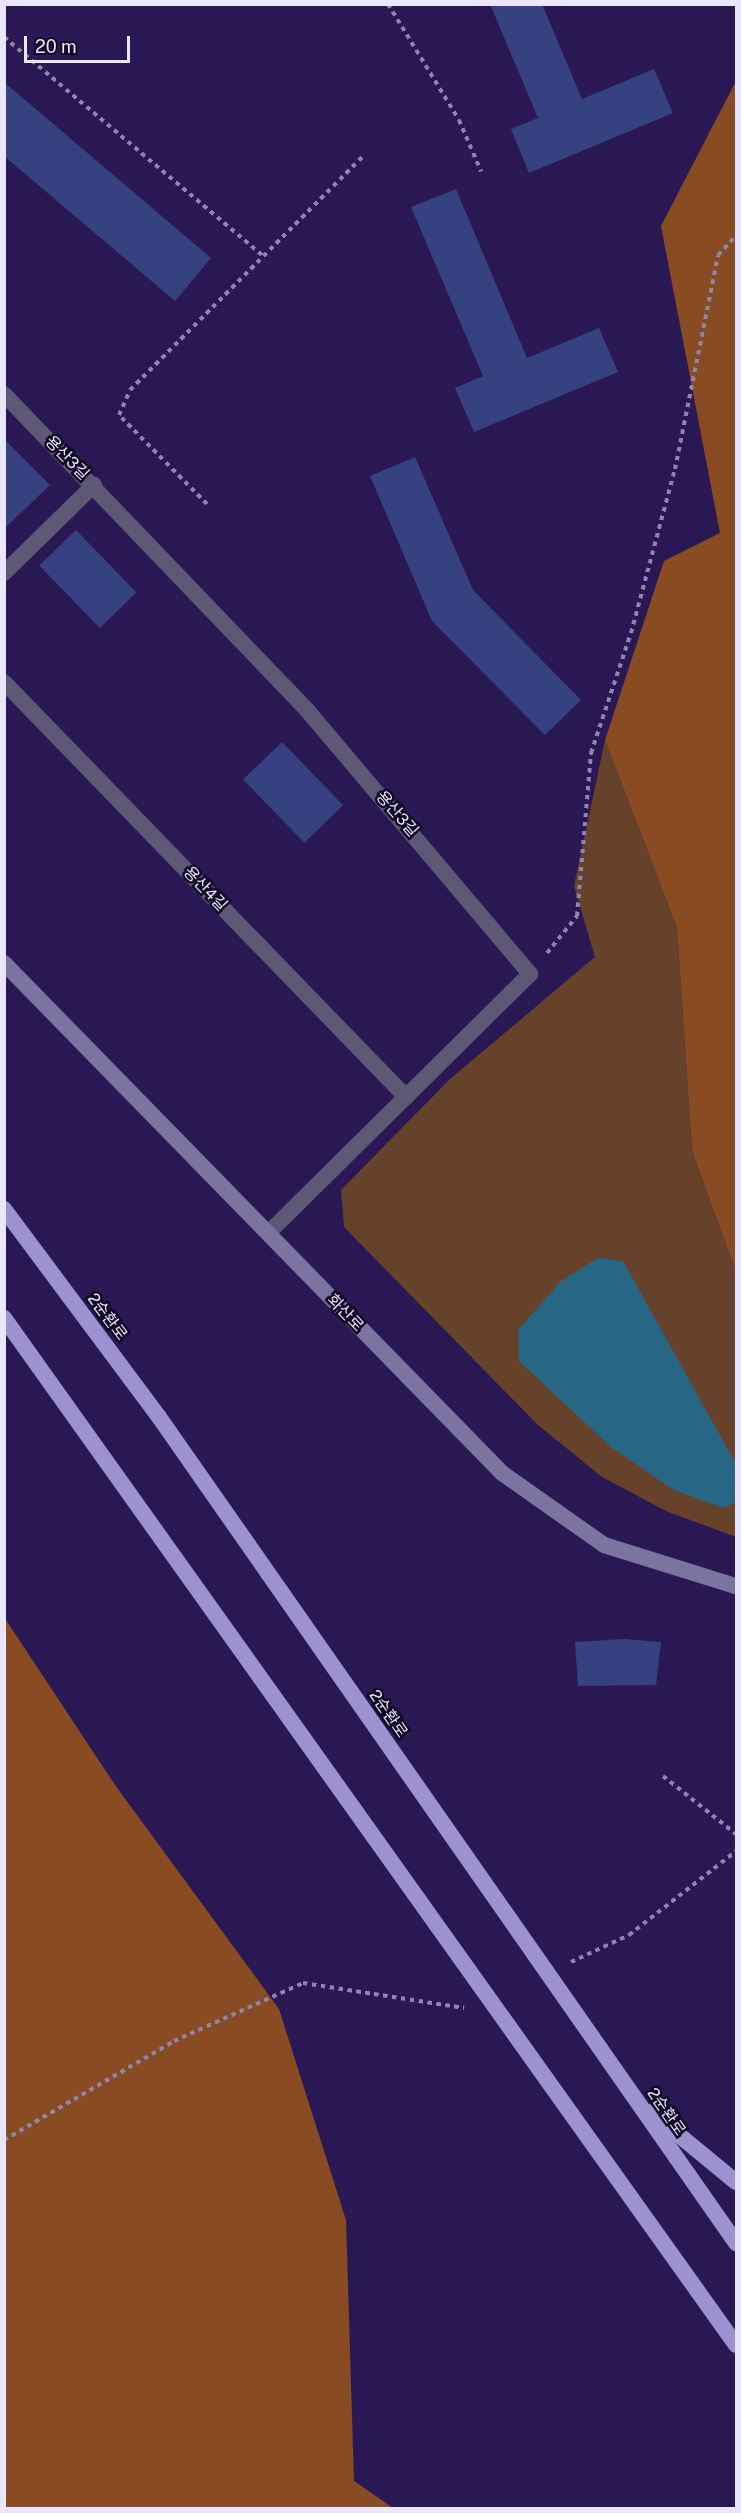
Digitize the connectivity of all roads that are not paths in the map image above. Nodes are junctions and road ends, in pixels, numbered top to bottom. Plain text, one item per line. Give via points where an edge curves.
1 (4, 394) edge
2 (94, 485) junction
3 (4, 573) edge
4 (4, 682) edge
5 (4, 963) edge
6 (406, 1097) junction
7 (4, 1209) edge
8 (268, 1233) junction
9 (4, 1318) edge
10 (736, 1586) edge
11 (634, 2099) junction
12 (736, 2182) edge
13 (736, 2243) edge
14 (736, 2345) edge

1 - 2 street, 용산3길
2 - 3 street
2 - 6 street, 용산3길 via 307,710 530,974
4 - 6 street, 용산4길
5 - 8 main road, 화산로
6 - 8 street
7 - 11 highway, 2순환로 via 159,1417
8 - 10 main road, 화산로 via 502,1473 563,1520 604,1545
9 - 14 highway
11 - 12 highway
11 - 13 highway, 2순환로

